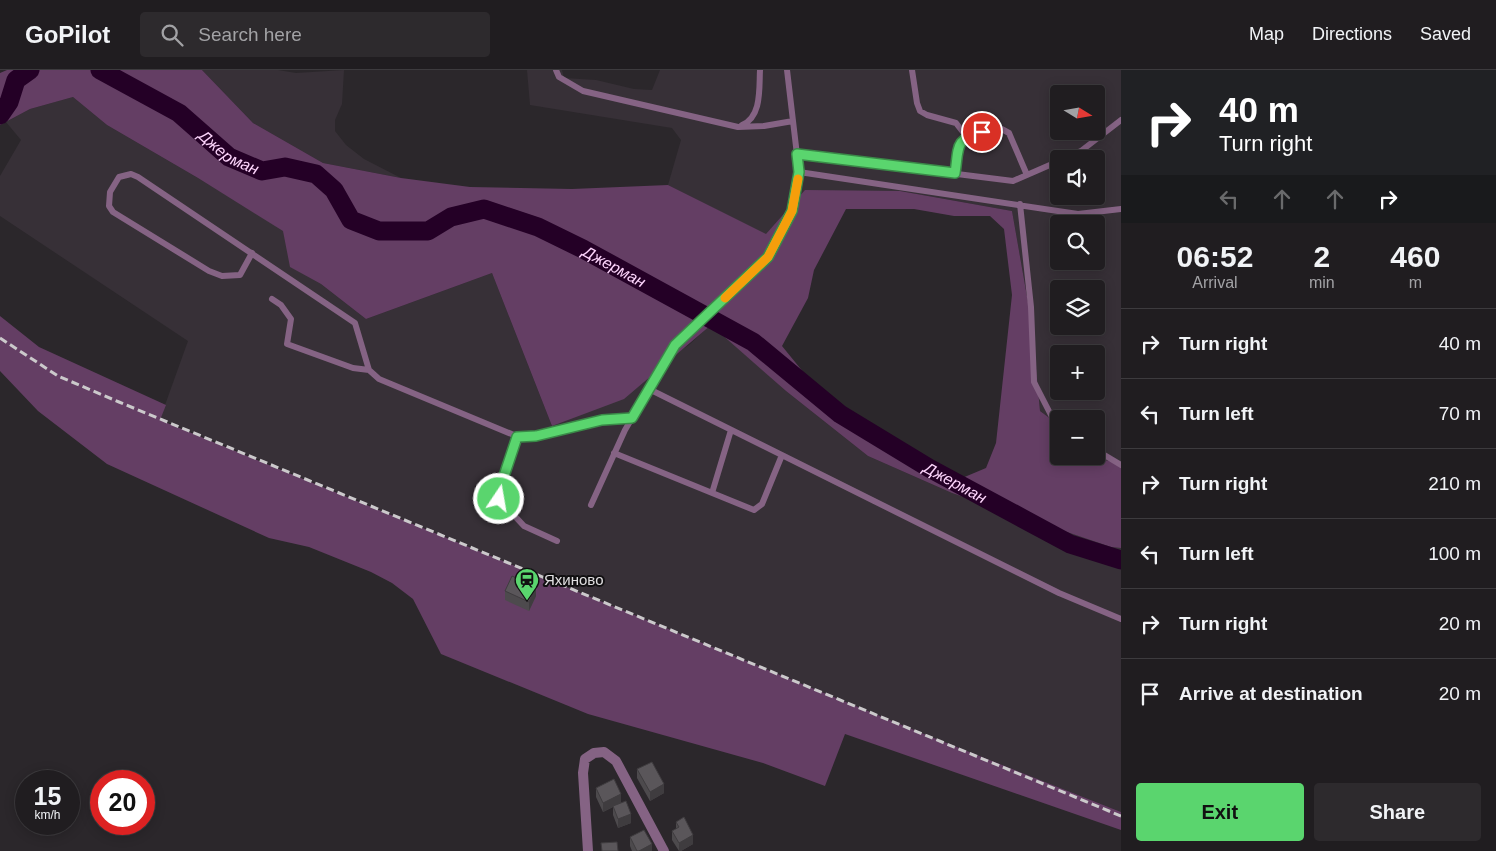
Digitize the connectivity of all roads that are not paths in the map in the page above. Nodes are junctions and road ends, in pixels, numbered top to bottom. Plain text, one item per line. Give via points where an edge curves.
1 (556, 70) edge
2 (760, 70) edge
3 (789, 70) edge
4 (912, 70) edge
5 (1121, 120) edge
6 (793, 121) junction
7 (738, 127) junction
8 (966, 136) junction
9 (1082, 150) edge
10 (797, 154) junction
11 (1050, 164) edge
12 (799, 172) junction
13 (955, 173) junction
14 (1027, 175) junction
15 (1020, 204) junction
16 (1121, 209) edge
17 (252, 253) junction
18 (272, 299) dead end
19 (369, 370) junction
20 (649, 389) junction
21 (1050, 413) edge
22 (632, 418) junction
23 (731, 430) junction
24 (517, 437) junction
25 (614, 453) junction
26 (782, 455) junction
27 (1105, 455) edge
28 (1121, 465) edge
29 (712, 493) junction
30 (591, 505) dead end
31 (557, 541) dead end
32 (1121, 619) edge
33 (588, 851) edge
34 (664, 851) edge

1 - 7 lane via 559,77 582,91
2 - 7 lane via 758,107 753,117
3 - 6 lane
4 - 8 lane via 920,111 956,123
5 - 9 lane
6 - 7 lane
6 - 10 lane
8 - 13 lane via 960,143
8 - 14 lane via 1004,128
10 - 12 lane
10 - 13 lane
11 - 14 lane
12 - 15 lane
12 - 20 lane via 792,211 768,257 675,345
13 - 14 lane via 1013,181
15 - 16 lane via 1078,214
15 - 21 lane via 1031,307 1034,382
17 - 17 lane via 240,275 222,276 209,271 113,212 109,206 110,192 119,177 131,174
17 - 19 lane via 355,324
18 - 19 lane via 282,305 291,319 287,344 353,368
19 - 24 lane via 379,379
20 - 22 lane
20 - 23 lane
22 - 24 lane via 602,420 536,436
22 - 25 lane
23 - 26 lane
23 - 29 lane
24 - 31 lane via 499,499 524,526
25 - 29 lane
25 - 30 lane
26 - 29 lane via 759,508 754,510
26 - 32 lane via 1059,593
27 - 28 lane
33 - 34 street via 585,759 594,753 604,752 616,761

